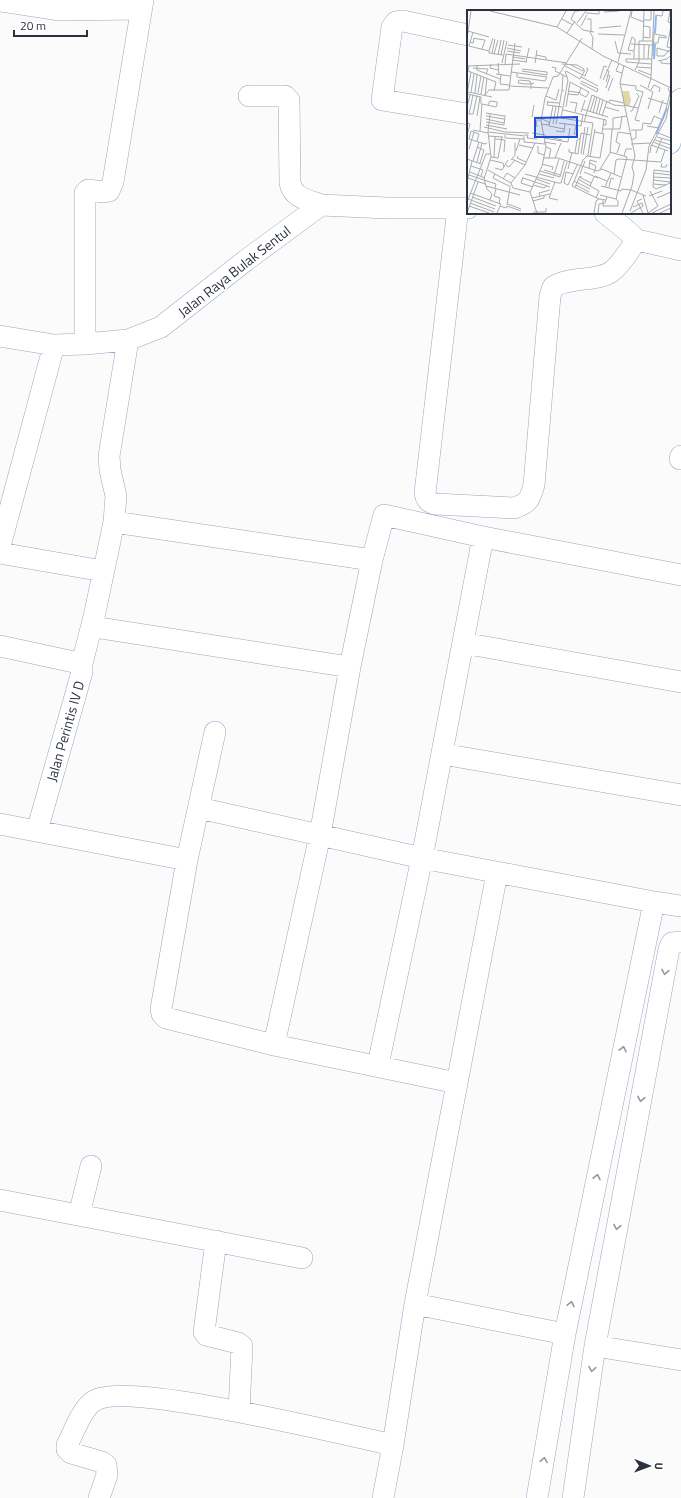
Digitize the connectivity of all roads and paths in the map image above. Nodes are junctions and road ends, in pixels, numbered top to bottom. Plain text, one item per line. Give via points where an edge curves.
1 (0, 1) edge
2 (60, 5) edge
3 (142, 5) edge
4 (467, 35) edge
5 (248, 96) dead end
6 (681, 99) edge
7 (467, 114) edge
8 (671, 138) edge
9 (321, 205) junction
10 (463, 208) edge
11 (606, 214) edge
12 (637, 240) junction
13 (681, 250) edge
14 (0, 336) edge
15 (128, 340) junction
16 (85, 344) junction
17 (54, 346) junction
18 (114, 522) junction
19 (483, 537) junction
20 (0, 546) edge
21 (0, 553) edge
22 (372, 560) junction
23 (104, 572) junction
24 (681, 575) edge
25 (94, 617) junction
26 (463, 643) junction
27 (0, 646) edge
28 (80, 667) junction
29 (350, 667) junction
30 (681, 682) edge
31 (215, 732) dead end
32 (442, 754) junction
33 (681, 795) edge
34 (199, 808) junction
35 (0, 824) edge
36 (37, 831) junction
37 (320, 835) junction
38 (422, 858) junction
39 (188, 860) junction
40 (497, 873) junction
41 (654, 902) junction
42 (681, 906) edge
43 (681, 942) edge
44 (274, 1045) junction
45 (378, 1066) junction
46 (457, 1083) junction
47 (91, 1166) dead end
48 (0, 1200) edge
49 (79, 1215) junction
50 (216, 1241) junction
51 (302, 1258) dead end
52 (415, 1304) junction
53 (565, 1334) junction
54 (595, 1346) junction
55 (681, 1360) edge
56 (239, 1412) junction
57 (393, 1445) junction
58 (99, 1498) edge
59 (383, 1498) edge
60 (537, 1498) edge
61 (572, 1498) edge

1 - 2 street
2 - 3 street
3 - 16 street via 111,188 104,192 88,190 85,194
4 - 7 street via 403,21 396,22 392,28 382,100
5 - 9 street via 285,96 289,100 291,190 295,195
6 - 8 street
9 - 10 street
9 - 15 street, Jalan Raya Bulak Sentul via 162,327
10 - 12 street via 425,493 429,502 435,504 514,508 524,505 531,498 550,296 553,287 561,282 610,273
11 - 12 street
12 - 13 street
14 - 17 street, Jalan Raya Bulak Sentul
15 - 16 street, Jalan Raya Bulak Sentul
15 - 18 street via 109,456 116,496
16 - 17 street, Jalan Raya Bulak Sentul
17 - 20 street
18 - 22 street
18 - 23 street
19 - 22 street via 384,515
19 - 24 street
19 - 26 street
21 - 23 street
22 - 29 street
23 - 25 street
25 - 28 street
25 - 29 street via 95,624 100,628
26 - 30 street
26 - 32 street
27 - 28 street, Jalan Perintis IV D via 74,662
28 - 36 street, Jalan Perintis IV D via 82,672
29 - 37 street
31 - 34 street
32 - 33 street
32 - 38 street
34 - 37 street
34 - 39 street
35 - 36 street
36 - 39 street
37 - 38 street
37 - 44 street
38 - 40 street
38 - 45 street
39 - 44 street via 162,1014 166,1018
40 - 41 street
40 - 46 street
41 - 42 street
53 -> 41 street
43 -> 54 street via 672,943 669,949
44 - 45 street
45 - 46 street
46 - 52 street
47 - 49 street
48 - 49 street
49 - 50 street
50 - 51 street
50 - 56 street via 204,1332 206,1335 242,1346
52 - 53 street
52 - 57 street
60 -> 53 street
54 - 55 street
54 -> 61 street
56 - 57 street
56 - 58 street via 160,1398 133,1396 94,1400 86,1408 67,1444 67,1449 71,1453 106,1465 106,1475
57 - 59 street

